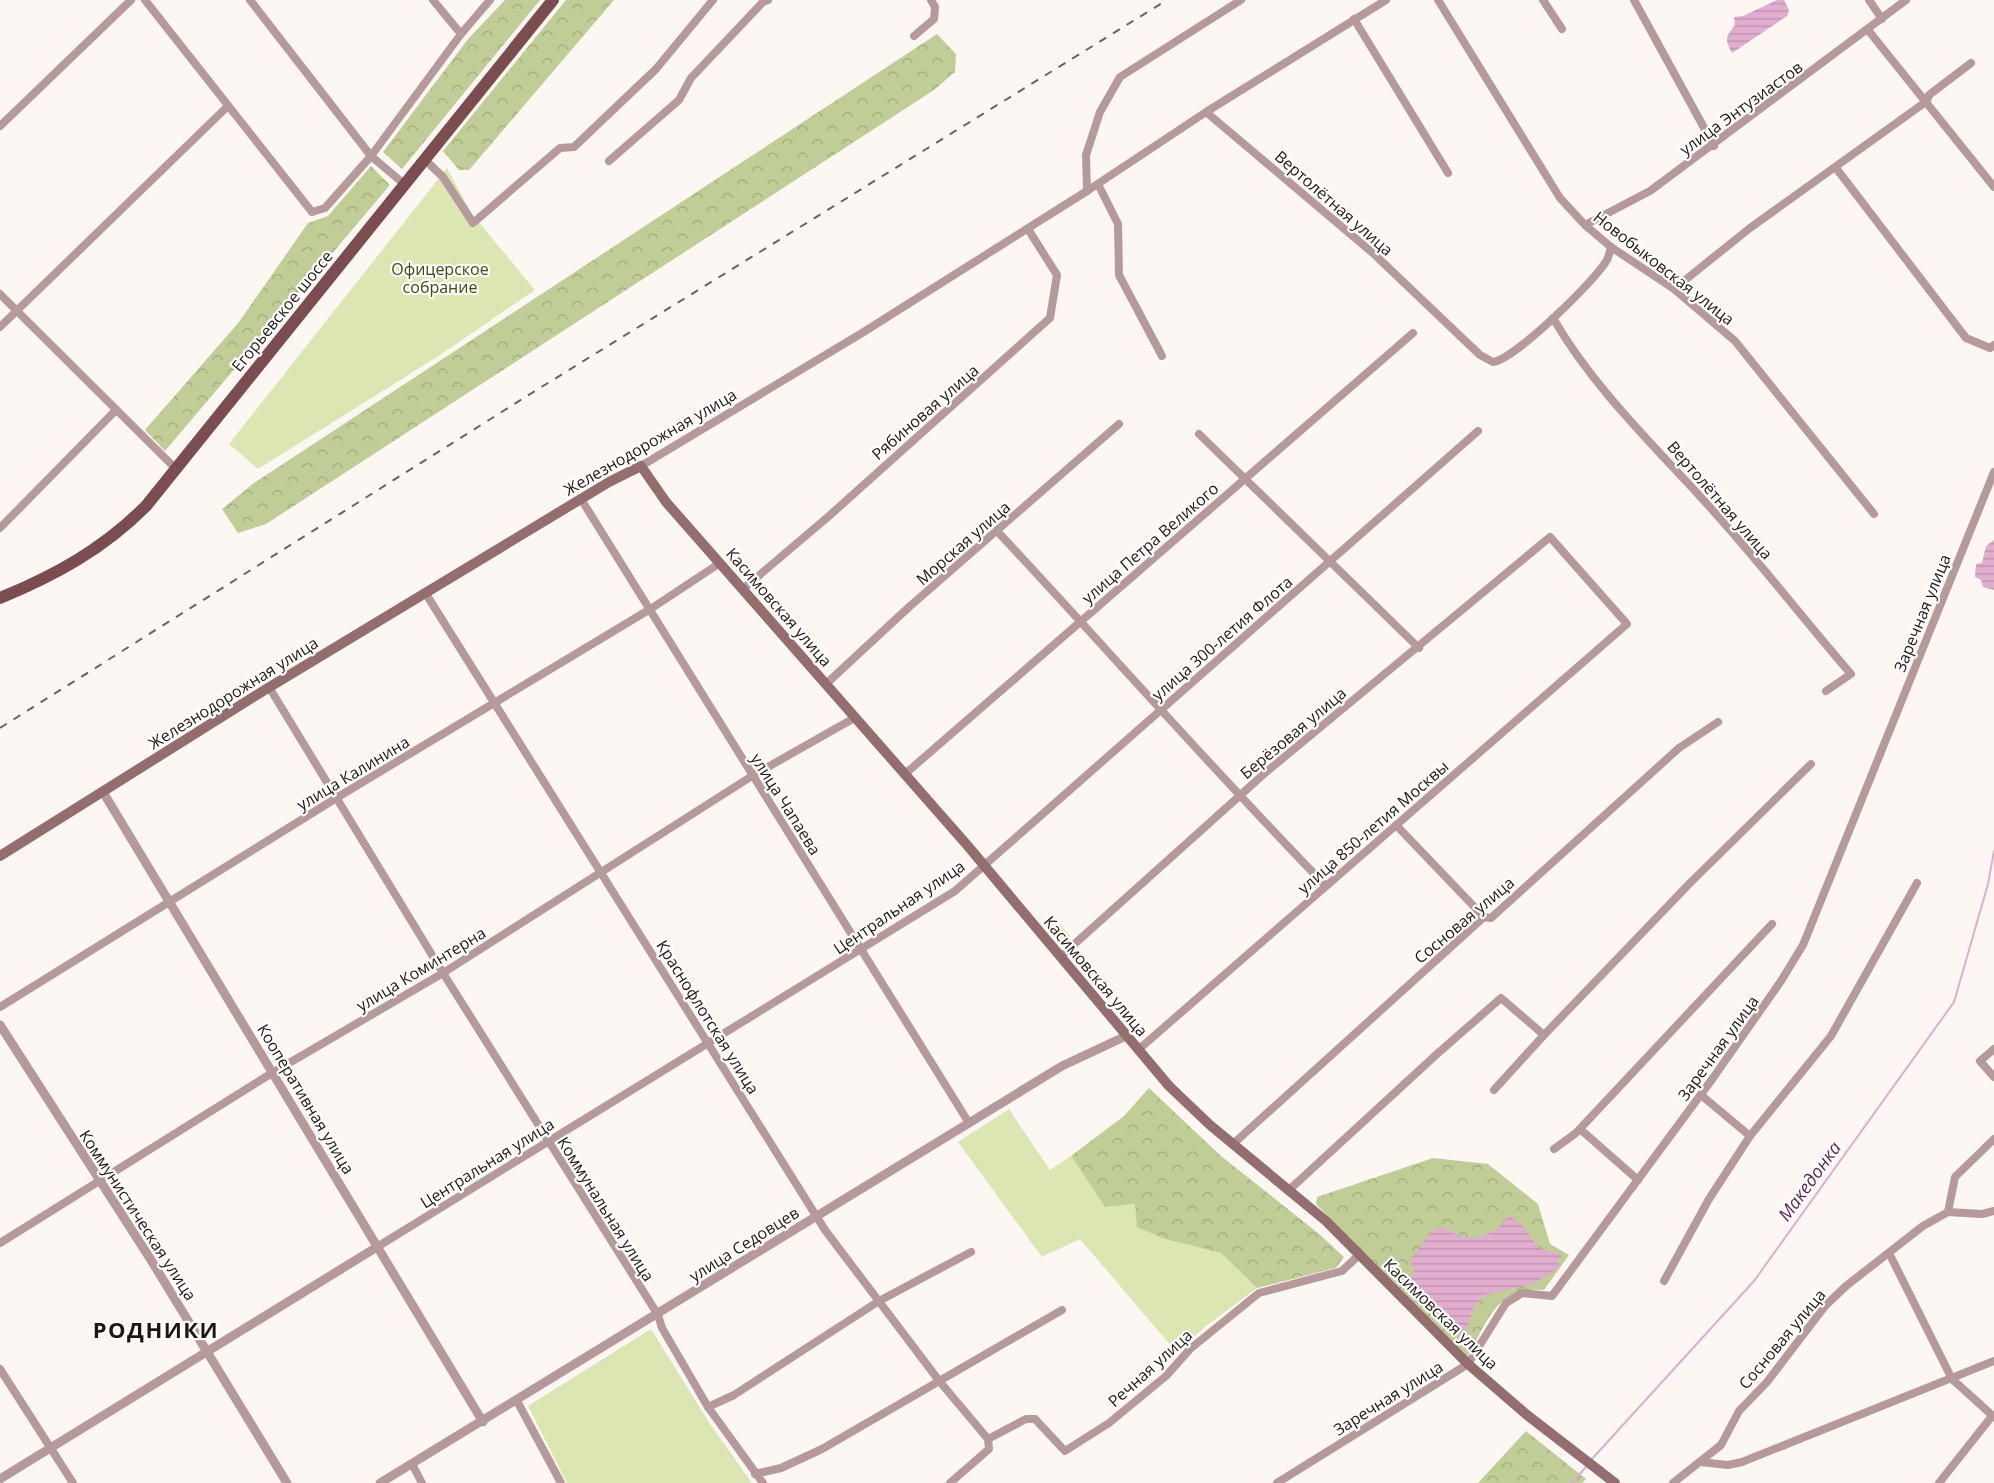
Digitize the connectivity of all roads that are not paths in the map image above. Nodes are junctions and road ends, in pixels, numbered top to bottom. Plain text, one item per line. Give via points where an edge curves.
1 (131, 0) edge
2 (145, 0) edge
3 (250, 0) edge
4 (433, 0) edge
5 (490, 0) edge
6 (553, 0) edge
7 (713, 0) edge
8 (768, 0) edge
9 (931, 0) edge
10 (1241, 0) edge
11 (1386, 0) edge
12 (1438, 0) edge
13 (1543, 0) edge
14 (1634, 0) edge
15 (1869, 0) edge
16 (1906, 0) edge
17 (1354, 19) junction
18 (1882, 19) junction
19 (1562, 29) dead end
20 (1868, 30) junction
21 (461, 34) junction
22 (914, 36) dead end
23 (1971, 63) dead end
24 (1927, 101) junction
25 (228, 106) junction
26 (1206, 112) junction
27 (0, 126) edge
28 (1714, 146) junction
29 (371, 156) junction
30 (424, 159) junction
31 (609, 160) dead end
32 (1836, 168) junction
33 (1448, 173) dead end
34 (404, 184) junction
35 (1098, 184) junction
36 (1994, 187) edge
37 (1087, 191) junction
38 (1584, 225) junction
39 (1028, 229) junction
40 (1611, 247) junction
41 (1674, 289) junction
42 (0, 294) edge
43 (16, 310) junction
44 (1552, 318) junction
45 (0, 327) edge
46 (1413, 333) dead end
47 (1994, 345) edge
48 (1162, 356) dead end
49 (116, 410) junction
50 (1119, 424) dead end
51 (1478, 431) dead end
52 (1199, 434) dead end
53 (640, 466) junction
54 (177, 470) junction
55 (1994, 472) edge
56 (1243, 480) junction
57 (581, 499) junction
58 (1874, 514) dead end
59 (0, 528) edge
60 (997, 531) junction
61 (1330, 561) junction
62 (720, 563) junction
63 (743, 589) junction
64 (426, 594) junction
65 (0, 598) edge
66 (652, 608) junction
67 (1081, 621) junction
68 (1627, 624) joint
69 (1419, 648) junction
70 (826, 684) junction
71 (269, 687) junction
72 (1826, 692) dead end
73 (495, 705) junction
74 (1161, 709) junction
75 (856, 717) junction
76 (1718, 722) dead end
77 (1811, 764) dead end
78 (906, 774) junction
79 (752, 776) junction
80 (103, 792) junction
81 (1239, 796) junction
82 (338, 797) junction
83 (1396, 825) junction
84 (0, 856) edge
85 (986, 866) junction
86 (601, 871) junction
87 (1917, 883) dead end
88 (1326, 886) junction
89 (169, 901) junction
90 (1484, 917) junction
91 (1772, 924) dead end
92 (861, 951) junction
93 (1060, 957) junction
94 (443, 973) junction
95 (0, 1007) edge
96 (0, 1025) edge
97 (1544, 1035) junction
98 (1126, 1036) junction
99 (708, 1044) junction
100 (1994, 1049) edge
101 (1138, 1050) junction
102 (272, 1073) junction
103 (1994, 1077) edge
104 (1494, 1090) dead end
105 (1701, 1095) junction
106 (969, 1123) junction
107 (1580, 1129) junction
108 (1750, 1136) junction
109 (1994, 1139) edge
110 (548, 1143) junction
111 (1233, 1144) junction
112 (1554, 1149) dead end
113 (1638, 1180) junction
114 (99, 1182) junction
115 (1289, 1190) junction
116 (1994, 1211) edge
117 (1948, 1212) junction
118 (817, 1216) junction
119 (0, 1243) edge
120 (377, 1247) junction
121 (971, 1252) dead end
122 (1889, 1253) junction
123 (1359, 1255) junction
124 (1664, 1281) dead end
125 (879, 1301) junction
126 (1062, 1310) dead end
127 (657, 1315) junction
128 (207, 1352) junction
129 (1994, 1361) edge
130 (1468, 1364) junction
131 (0, 1369) edge
132 (1952, 1379) junction
133 (940, 1382) junction
134 (517, 1401) junction
135 (708, 1407) junction
136 (1993, 1417) edge
137 (483, 1422) junction
138 (988, 1439) junction
139 (51, 1447) junction
140 (1700, 1462) junction
141 (412, 1464) junction
142 (755, 1474) junction
143 (0, 1479) edge
144 (73, 1483) edge
145 (287, 1483) edge
146 (380, 1483) edge
147 (422, 1483) edge
148 (561, 1483) edge
149 (763, 1483) edge
150 (950, 1483) edge
151 (1277, 1483) edge
152 (1615, 1483) edge
153 (1673, 1483) edge
154 (1939, 1483) edge

1 - 27 street
2 - 25 street
3 - 29 street
4 - 21 street
5 - 21 street
6 - 30 main road, Егорьевское шоссе
7 - 30 street via 656,69 574,147 560,148 473,223 444,177
8 - 31 street via 691,78 679,100
9 - 22 street via 934,19
10 - 37 street via 1120,77 1100,112 1086,155
11 - 17 street, Железнодорожная улица
12 - 38 street, Новобыковская улица via 1560,198
13 - 19 street
14 - 28 street
15 - 18 street
16 - 18 street, улица Энтузиастов
17 - 26 street, Железнодорожная улица
17 - 33 street
18 - 20 street, улица Энтузиастов
20 - 24 street
20 - 28 street, улица Энтузиастов
21 - 29 street
23 - 24 street via 1929,95
24 - 32 street
24 - 36 street
25 - 29 street via 312,212 325,208
25 - 43 street
26 - 35 street, Железнодорожная улица
26 - 44 street, Вертолётная улица via 1374,254 1490,361 1499,361
28 - 38 street, улица Энтузиастов via 1650,191
29 - 34 street
30 - 34 main road, Егорьевское шоссе
32 - 41 street via 1750,228
32 - 47 street via 1966,338 1990,348
34 - 54 main road, Егорьевское шоссе
35 - 37 street, Железнодорожная улица
35 - 48 street via 1118,224 1119,275
37 - 39 street, Железнодорожная улица
38 - 40 street, Новобыковская улица
39 - 53 street, Железнодорожная улица
39 - 63 street, Рябиновая улица via 1057,275 1050,318
40 - 41 street, Новобыковская улица
40 - 44 street, Вертолётная улица via 1606,261
41 - 58 street, Новобыковская улица via 1735,340
42 - 43 street
43 - 45 street
43 - 49 street
44 - 72 street, Вертолётная улица via 1592,376 1723,521 1851,674
46 - 56 street, улица Петра Великого
49 - 54 street
49 - 59 street
50 - 60 street, Морская улица
51 - 61 street, улица 300-летия Флота
52 - 56 street
53 - 57 main road, Железнодорожная улица
53 - 62 main road, Касимовская улица
54 - 65 main road, Егорьевское шоссе via 146,506 104,544 67,568
55 - 105 street, Заречная улица via 1803,945
56 - 61 street
56 - 67 street, улица Петра Великого
57 - 64 main road, Железнодорожная улица
57 - 66 street, улица Чапаева
60 - 67 street
60 - 70 street, Морская улица
61 - 69 street
61 - 74 street, улица 300-летия Флота
62 - 63 main road, Касимовская улица
62 - 66 street, улица Калинина
63 - 70 main road, Касимовская улица
64 - 71 main road, Железнодорожная улица
64 - 73 street, Краснофлотская улица
66 - 73 street, улица Калинина
66 - 79 street, улица Чапаева
67 - 74 street
67 - 78 street, улица Петра Великого
68 - 69 street, Берёзовая улица via 1550,537
68 - 83 street, улица 850-летия Москвы
69 - 81 street, Берёзовая улица
70 - 75 main road, Касимовская улица
71 - 80 main road, Железнодорожная улица
71 - 82 street, Коммунальная улица
73 - 82 street, улица Калинина
73 - 86 street, Краснофлотская улица
74 - 81 street
74 - 85 street, улица 300-летия Флота
75 - 78 main road, Касимовская улица
75 - 79 street, улица Коминтерна
76 - 90 street, Сосновая улица via 1679,748 1491,918
77 - 97 street
78 - 85 main road, Касимовская улица
79 - 86 street, улица Коминтерна
79 - 92 street, улица Чапаева
80 - 84 main road, Железнодорожная улица
80 - 89 street, Кооперативная улица
81 - 88 street
81 - 93 street, Берёзовая улица
82 - 89 street, улица Калинина
82 - 94 street, Коммунальная улица
83 - 88 street, улица 850-летия Москвы
83 - 90 street
85 - 92 street, Центральная улица via 956,891
85 - 93 main road, Касимовская улица
86 - 94 street, улица Коминтерна
86 - 99 street, Краснофлотская улица
87 - 108 street via 1830,1036
88 - 101 street, улица 850-летия Москвы
89 - 95 street, улица Калинина
89 - 102 street, Кооперативная улица
90 - 111 street, Сосновая улица
91 - 107 street
92 - 99 street, Центральная улица
92 - 106 street, улица Чапаева
93 - 98 main road, Касимовская улица
94 - 102 street, улица Коминтерна
94 - 110 street, Коммунальная улица
96 - 114 street, Коммунистическая улица
97 - 104 street
97 - 115 street via 1502,998
98 - 101 main road, Касимовская улица
98 - 106 street, улица Седовцев via 1062,1066
99 - 110 street, Центральная улица
99 - 118 street, Краснофлотская улица
100 - 103 street via 1980,1061
101 - 111 main road, Касимовская улица via 1183,1100
102 - 114 street, улица Коминтерна
102 - 120 street, Кооперативная улица
105 - 108 street
105 - 113 street, Заречная улица
106 - 118 street, улица Седовцев
107 - 112 street
107 - 113 street
108 - 124 street via 1708,1199
109 - 117 street via 1955,1177
110 - 120 street, Центральная улица
110 - 127 street, Коммунальная улица
111 - 115 main road, Касимовская улица
113 - 130 street, Заречная улица via 1552,1296 1522,1293 1506,1303
114 - 119 street, улица Коминтерна
114 - 128 street, Коммунистическая улица
115 - 123 main road, Касимовская улица
116 - 117 street
117 - 122 street, Сосновая улица
118 - 125 street, Краснофлотская улица
118 - 127 street, улица Седовцев
120 - 128 street, Центральная улица
120 - 137 street, Кооперативная улица
121 - 125 street
122 - 132 street
122 - 140 street, Сосновая улица via 1825,1306 1767,1382 1739,1411 1721,1445
123 - 130 main road, Касимовская улица
123 - 138 street, Речная улица via 1342,1271 1258,1293 1109,1423 1065,1450 1035,1419 1026,1419
125 - 133 street, Краснофлотская улица
125 - 135 street via 734,1395
126 - 133 street
127 - 134 street, улица Седовцев
127 - 135 street, Коммунальная улица
128 - 139 street, Центральная улица
128 - 145 street, Коммунистическая улица
129 - 132 street
130 - 151 street, Заречная улица
130 - 152 main road, Касимовская улица
131 - 139 street
132 - 136 street
132 - 140 street via 1742,1462
133 - 138 street, Краснофлотская улица
133 - 142 street via 822,1449 782,1468
134 - 137 street, улица Седовцев
134 - 148 street
135 - 142 street, Коммунальная улица
136 - 154 street
137 - 141 street, улица Седовцев
138 - 150 street via 989,1449
139 - 143 street, Центральная улица
139 - 144 street
140 - 153 street, Сосновая улица
141 - 146 street, улица Седовцев
141 - 147 street
142 - 149 street, Коммунальная улица

